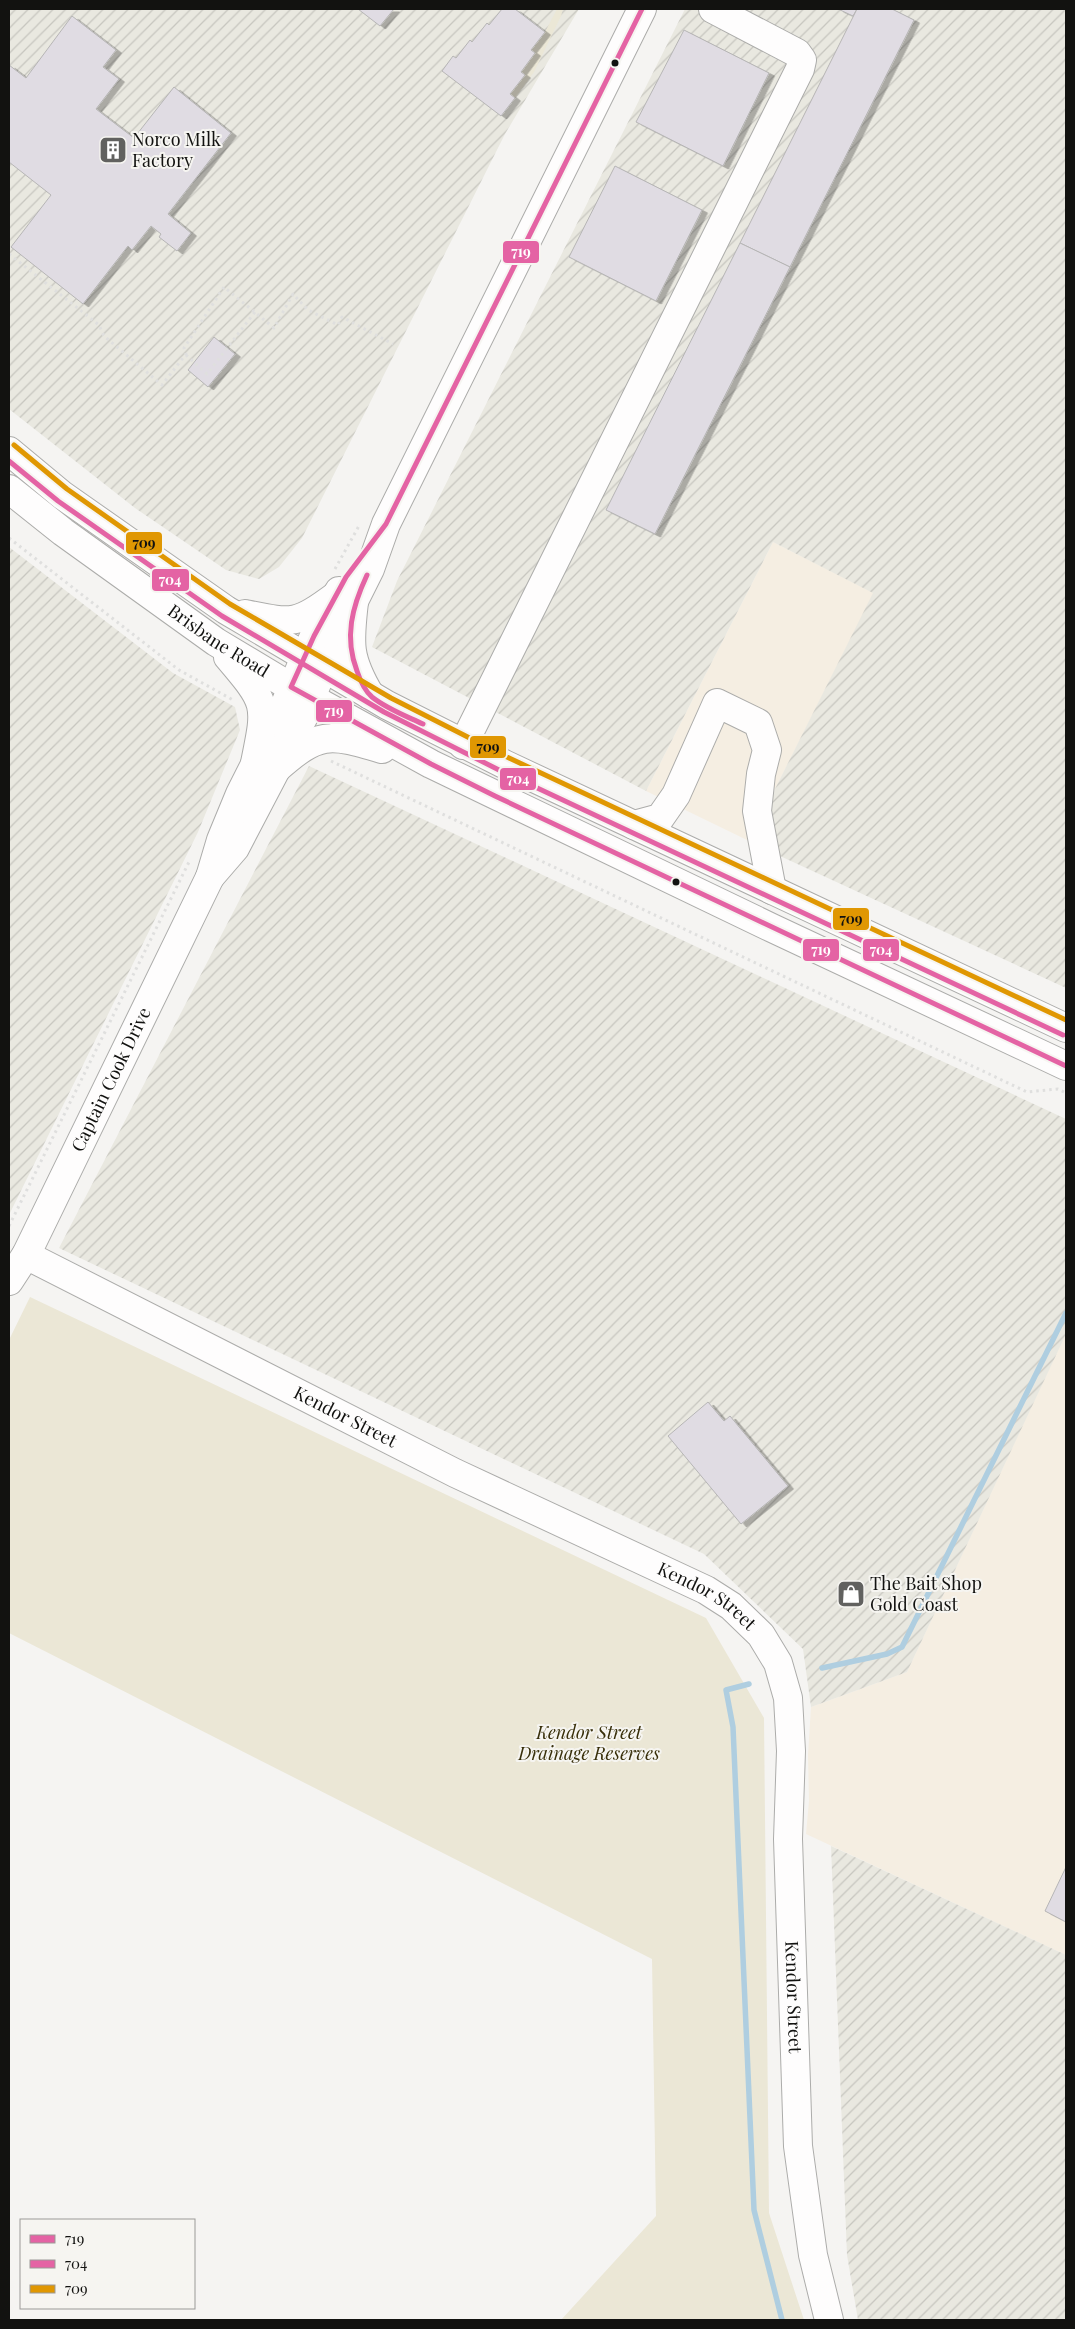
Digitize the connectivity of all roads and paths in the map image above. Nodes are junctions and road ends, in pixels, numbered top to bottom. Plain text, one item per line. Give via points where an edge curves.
1 (642, 9) edge
2 (713, 9) edge
3 (9, 254) edge
4 (255, 312) junction
5 (393, 344) dead end
6 (186, 354) junction
7 (9, 451) edge
8 (9, 489) edge
9 (373, 523) junction
10 (9, 538) edge
11 (341, 590) junction
12 (226, 610) junction
13 (216, 642) junction
14 (314, 662) junction
15 (302, 692) junction
16 (370, 695) junction
17 (260, 697) junction
18 (321, 739) junction
19 (463, 745) junction
20 (431, 764) junction
21 (265, 767) junction
22 (634, 825) junction
23 (191, 858) dead end
24 (772, 890) junction
25 (1066, 1028) edge
26 (1066, 1066) edge
27 (1066, 1093) edge
28 (9, 1226) edge
29 (26, 1255) junction
30 (9, 1282) edge
31 (829, 2320) edge

1 - 9 main road, Captain Cook Drive
2 - 19 main road via 797,53 802,60 800,69
3 - 6 path via 99,325 104,336 162,385
4 - 5 path via 274,328 293,294 308,310 338,325 342,317
4 - 6 path via 207,374
4 - 6 path via 224,287 184,348
7 - 12 main road, Brisbane Road via 62,496
8 - 13 main road, Brisbane Road
9 - 11 main road, Captain Cook Drive
9 - 11 path via 339,565
10 - 17 path via 179,670 246,705
11 - 12 main road via 312,612 290,621
11 - 14 main road, Captain Cook Drive
11 - 16 main road via 350,632 350,651
12 - 14 main road, Brisbane Road
13 - 15 main road, Brisbane Road
13 - 17 main road
14 - 15 main road, Captain Cook Drive
14 - 16 main road, Brisbane Road
15 - 20 main road, Brisbane Road
15 - 21 main road, Captain Cook Drive
16 - 19 main road, Brisbane Road
17 - 21 main road
18 - 20 main road via 345,738
18 - 21 main road via 289,758
18 - 27 path via 327,757 333,763 528,856 1027,1092 1058,1089
19 - 22 main road, Brisbane Road
20 - 26 main road, Brisbane Road
21 - 29 main road, Captain Cook Drive via 235,848 210,877
22 - 24 main road, Brisbane Road
22 - 24 main road via 660,818 676,795 717,703 758,722 767,750 757,811
23 - 28 path
24 - 25 main road, Brisbane Road
29 - 30 main road, Captain Cook Drive
29 - 31 main road, Kendor Street via 456,1473 706,1590 731,1606 761,1635 778,1663 788,1698 788,1839 798,2146 813,2255

